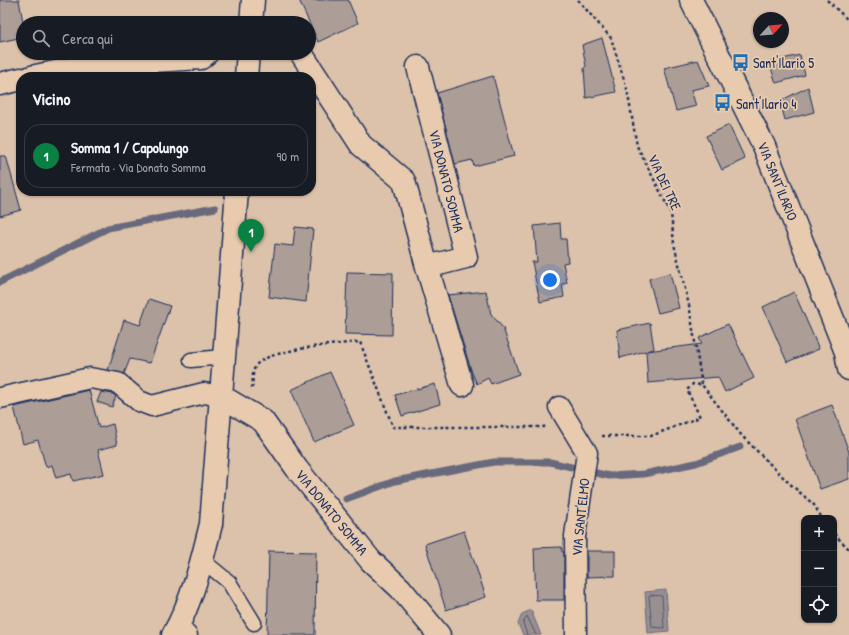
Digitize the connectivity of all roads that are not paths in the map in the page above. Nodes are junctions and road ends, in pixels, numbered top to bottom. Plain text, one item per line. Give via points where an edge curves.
1 (691, 0) edge
2 (169, 60) edge
3 (247, 60) edge
4 (306, 60) edge
5 (418, 67) dead end
6 (55, 72) edge
7 (246, 72) edge
8 (314, 72) edge
9 (316, 75) edge
10 (16, 80) edge
11 (0, 84) edge
12 (237, 196) edge
13 (427, 267) junction
14 (223, 357) junction
15 (191, 360) dead end
16 (849, 369) edge
17 (462, 385) dead end
18 (221, 396) junction
19 (0, 398) edge
20 (558, 406) dead end
21 (202, 560) junction
22 (254, 623) dead end
23 (181, 631) edge
24 (438, 635) edge
25 (576, 635) edge

1 - 16 street, VIA SANT'ILARIO via 764,146 846,352
2 - 6 street via 89,65
3 - 7 street
4 - 8 street
5 - 13 street, VIA DONATO SOMMA via 466,257
9 - 13 street via 361,145 404,181
10 - 11 street
12 - 14 street
13 - 17 street
14 - 15 lane
14 - 18 street
18 - 19 street via 204,393 152,406 139,401 118,383 90,378
18 - 21 street via 211,524
18 - 24 street, VIA DONATO SOMMA via 263,421 297,469 371,561 400,588
20 - 25 street, VIA SANT'ELMO via 587,453 575,536
21 - 22 lane via 229,582
21 - 23 street

